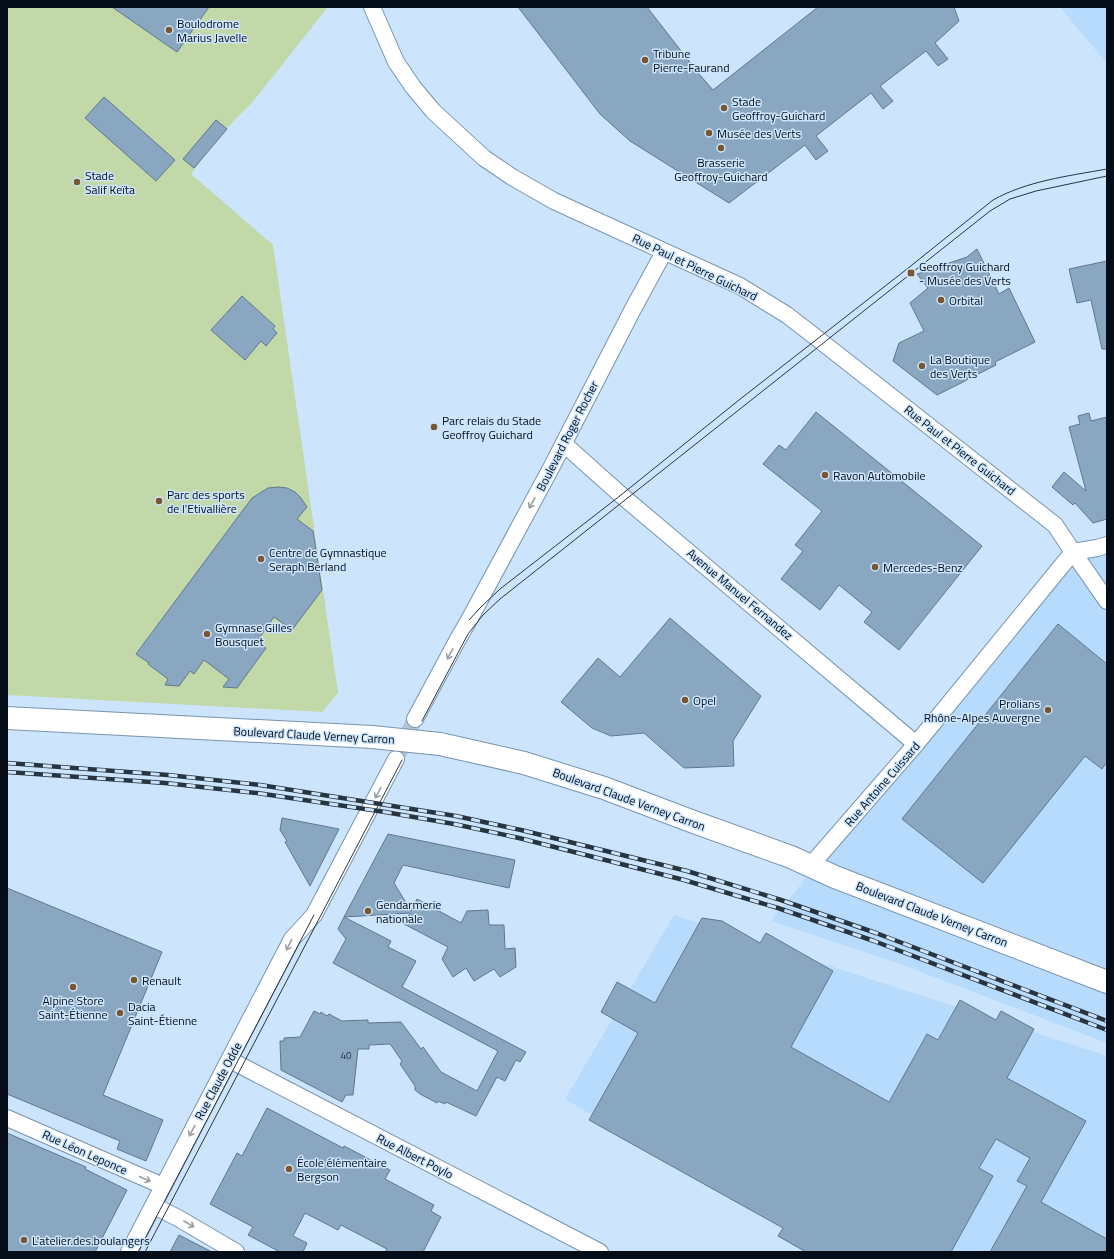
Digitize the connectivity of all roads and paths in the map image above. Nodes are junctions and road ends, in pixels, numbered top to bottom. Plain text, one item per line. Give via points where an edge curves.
1 (372, 7) edge
2 (664, 252) junction
3 (564, 444) junction
4 (1107, 545) edge
5 (1073, 552) junction
6 (1107, 601) edge
7 (7, 718) edge
8 (415, 719) tunnel mouth
9 (916, 744) junction
10 (396, 758) tunnel mouth
11 (811, 865) junction
12 (1107, 982) edge
13 (230, 1060) junction
14 (7, 1118) edge
15 (163, 1186) junction
16 (154, 1206) junction
17 (130, 1252) edge
18 (236, 1252) edge
19 (600, 1252) edge

1 - 2 street, Rue Paul et Pierre Guichard via 396,62 413,88 433,111 484,158 554,201
2 - 3 street, Boulevard Roger Rocher via 632,309
2 - 5 street, Rue Paul et Pierre Guichard via 740,286 787,314 1055,525
3 -> 8 street, Boulevard Roger Rocher
3 - 9 street, Avenue Manuel Fernandez
4 - 5 street
5 - 6 street, Rue Paul et Pierre Guichard
5 - 9 street, Rue Antoine Cuissard
7 - 11 main road, Boulevard Claude Verney Carron, bridge via 372,737 440,744 524,763 604,788
9 - 11 street, Rue Antoine Cuissard
10 -> 13 street, Rue Claude Odde via 314,915 292,939
11 - 12 main road, Boulevard Claude Verney Carron via 835,877
13 -> 15 street, Rue Claude Odde
13 - 19 street, Rue Albert Poylo
14 -> 15 street, Rue Léon Leponce
15 - 16 street, Rue Claude Odde
16 - 17 street, Rue Claude Odde
16 -> 18 street

